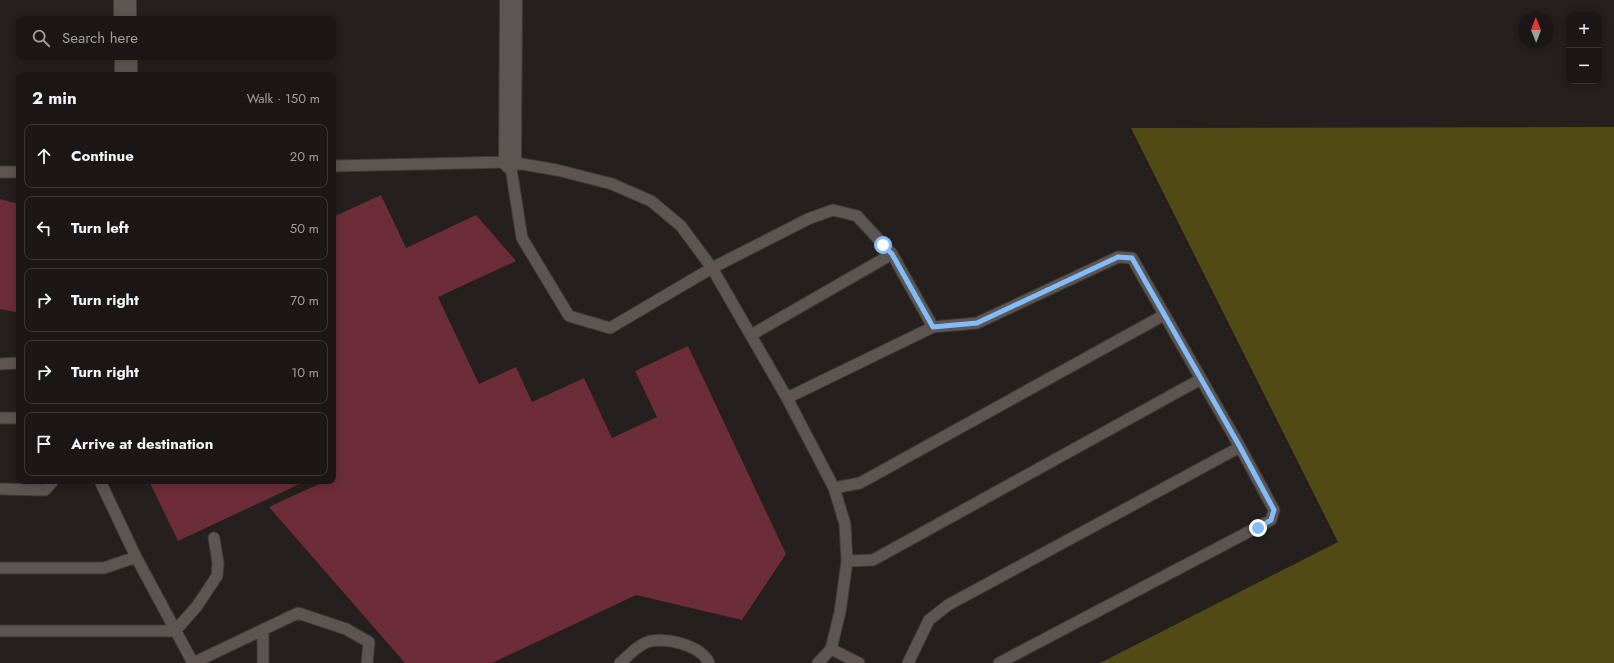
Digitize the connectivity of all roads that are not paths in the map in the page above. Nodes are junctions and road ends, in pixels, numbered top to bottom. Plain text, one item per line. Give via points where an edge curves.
1 (125, 0) edge
2 (512, 0) edge
3 (125, 16) edge
4 (126, 60) edge
5 (126, 72) edge
6 (510, 162) junction
7 (336, 166) edge
8 (0, 172) edge
9 (16, 172) edge
10 (892, 254) junction
11 (712, 268) junction
12 (1164, 314) junction
13 (933, 327) junction
14 (751, 335) junction
15 (0, 364) edge
16 (16, 364) edge
17 (1201, 379) junction
18 (787, 398) junction
19 (0, 418) edge
20 (16, 418) edge
21 (1240, 447) junction
22 (50, 484) edge
23 (101, 484) edge
24 (834, 488) junction
25 (0, 489) edge
26 (214, 538) dead end
27 (136, 557) junction
28 (847, 560) junction
29 (0, 568) edge
30 (263, 630) junction
31 (0, 631) edge
32 (175, 631) junction
33 (831, 649) junction
34 (193, 663) edge
35 (263, 663) edge
36 (367, 663) edge
37 (620, 663) edge
38 (709, 663) edge
39 (818, 663) edge
40 (859, 663) edge
41 (908, 663) edge
42 (999, 663) edge

1 - 3 street
2 - 6 street
4 - 5 street
6 - 7 lane
6 - 11 lane via 557,170 612,184 651,200 681,226
6 - 11 lane via 522,238 569,316 610,328
8 - 9 lane
10 - 11 lane via 857,216 833,210 808,219
10 - 13 lane
10 - 14 lane
11 - 14 lane
12 - 13 lane via 1132,258 1118,257 977,323
12 - 17 lane
12 - 24 lane via 860,483
13 - 18 lane
14 - 18 lane
15 - 16 lane
17 - 21 lane
17 - 28 lane via 873,560
18 - 24 lane
19 - 20 lane
21 - 41 lane via 948,605 930,620
21 - 42 lane via 1274,510 1271,520
22 - 25 lane via 45,490
23 - 27 lane
24 - 28 lane via 845,524
26 - 32 lane via 218,563 217,576 197,606
27 - 29 lane via 104,568
27 - 32 lane
28 - 33 lane via 840,612
30 - 34 lane
30 - 35 lane
30 - 36 lane via 298,613 346,629 369,642
31 - 32 lane
32 - 34 lane
33 - 39 lane
33 - 40 lane
37 - 38 lane via 645,643 668,640 687,646 706,657

